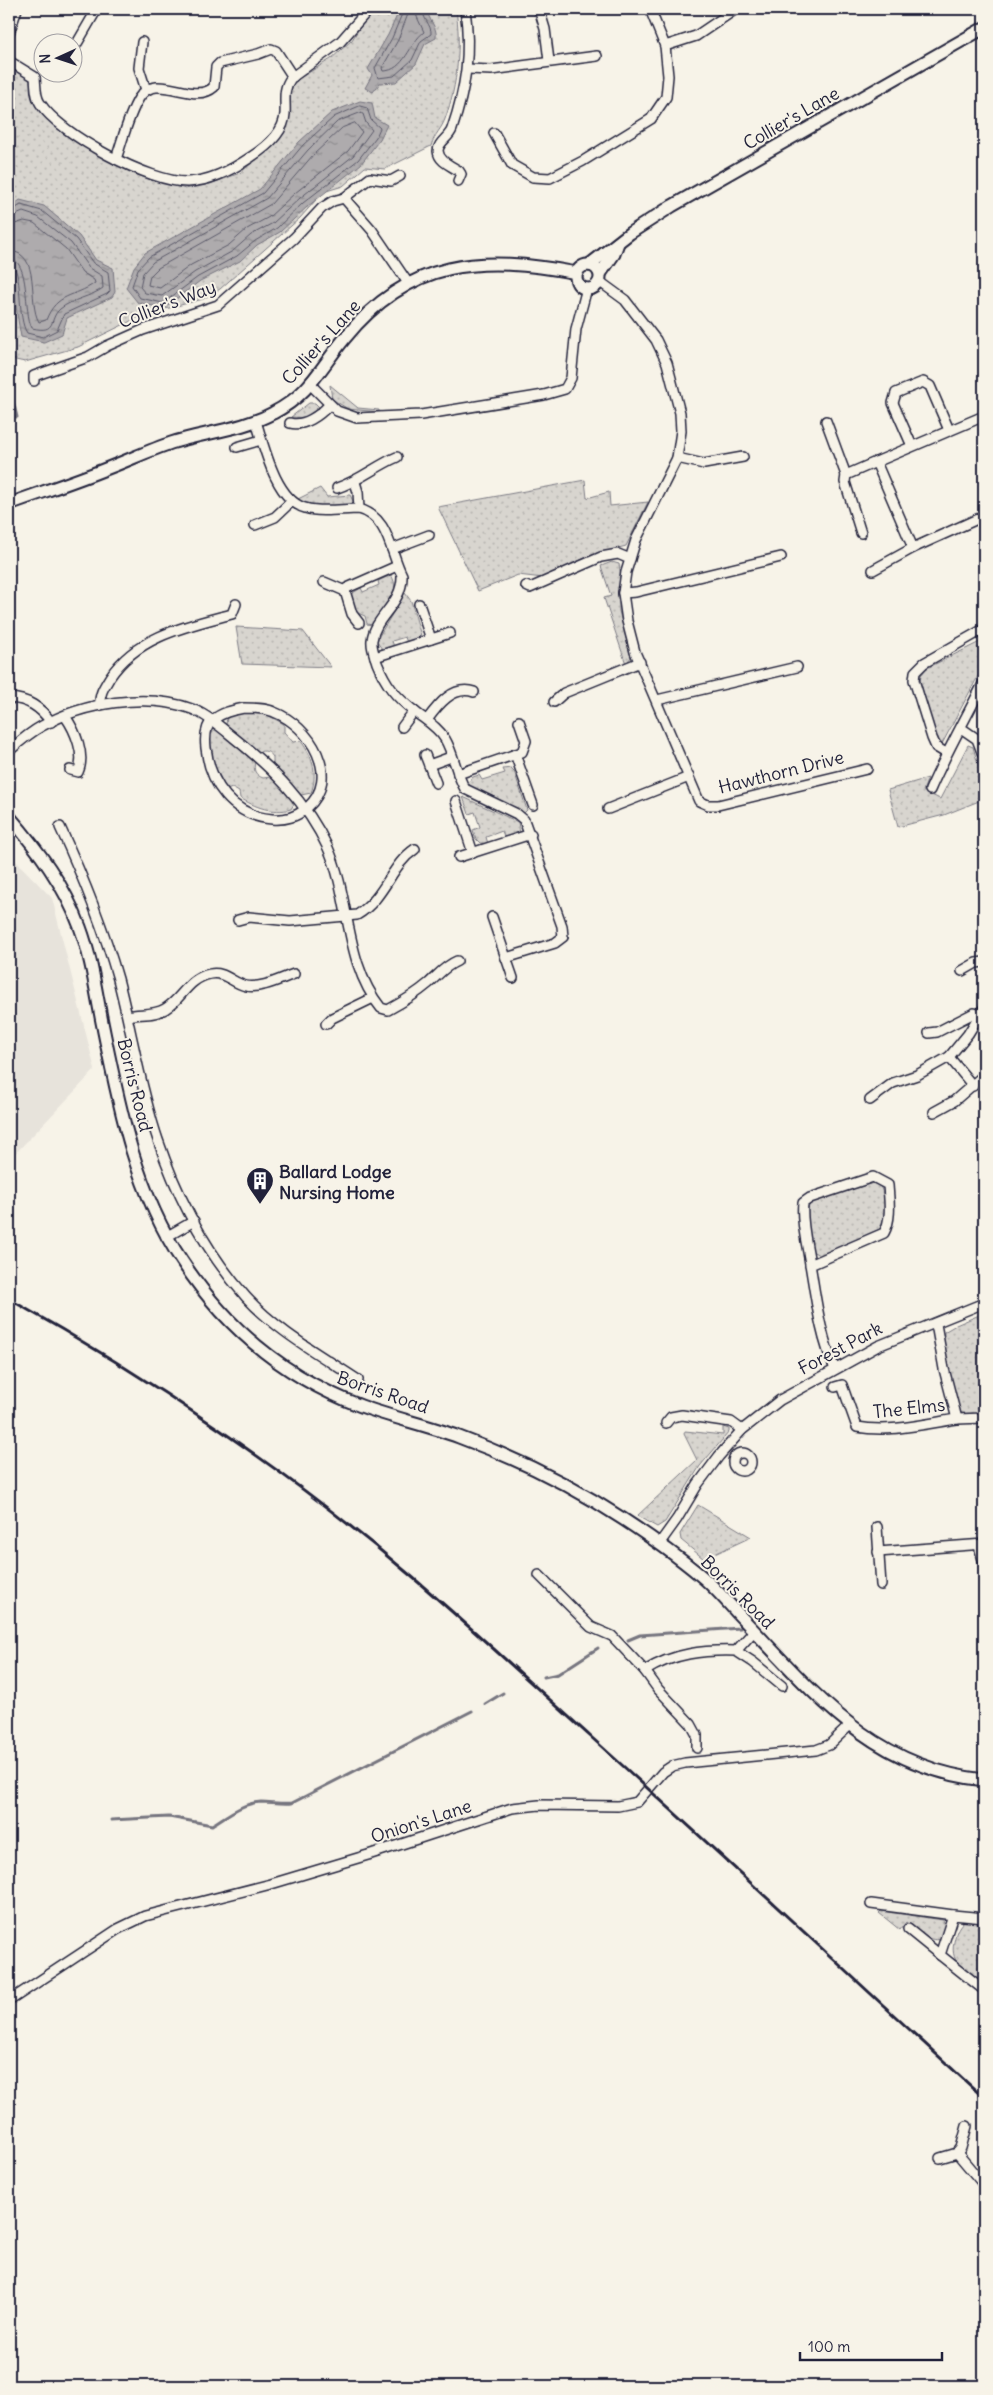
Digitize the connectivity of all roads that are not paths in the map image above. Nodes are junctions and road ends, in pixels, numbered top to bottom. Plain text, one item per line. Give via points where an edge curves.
1 (17, 9) edge
2 (97, 9) edge
3 (369, 9) edge
4 (465, 9) edge
5 (539, 9) edge
6 (650, 9) edge
7 (736, 9) edge
8 (984, 28) edge
9 (9, 33) edge
10 (82, 35) edge
11 (142, 42) dead end
12 (665, 46) junction
13 (598, 56) dead end
14 (9, 61) edge
15 (549, 62) junction
16 (468, 69) junction
17 (32, 75) edge
18 (293, 77) junction
19 (36, 82) edge
20 (146, 90) junction
21 (494, 133) dead end
22 (116, 160) junction
23 (400, 176) dead end
24 (458, 181) dead end
25 (344, 198) junction
26 (618, 243) junction
27 (589, 265) junction
28 (577, 273) junction
29 (599, 278) junction
30 (408, 282) junction
31 (587, 288) junction
32 (34, 381) dead end
33 (311, 385) junction
34 (330, 405) junction
35 (984, 416) edge
36 (256, 421) junction
37 (826, 421) dead end
38 (290, 423) dead end
39 (949, 430) junction
40 (262, 440) junction
41 (912, 446) junction
42 (237, 447) dead end
43 (397, 457) dead end
44 (743, 457) dead end
45 (677, 458) junction
46 (876, 462) junction
47 (846, 475) junction
48 (355, 482) junction
49 (337, 488) dead end
50 (292, 501) junction
51 (9, 504) edge
52 (359, 509) junction
53 (984, 516) edge
54 (255, 525) dead end
55 (861, 533) dead end
56 (429, 535) dead end
57 (913, 548) junction
58 (392, 549) junction
59 (781, 557) dead end
60 (630, 559) junction
61 (397, 566) junction
62 (873, 570) dead end
63 (324, 582) dead end
64 (526, 586) dead end
65 (345, 591) junction
66 (623, 593) junction
67 (236, 604) dead end
68 (419, 604) dead end
69 (359, 622) dead end
70 (984, 629) edge
71 (450, 633) dead end
72 (431, 640) junction
73 (375, 657) junction
74 (640, 662) junction
75 (797, 667) dead end
76 (984, 682) edge
77 (474, 692) dead end
78 (9, 698) edge
79 (657, 700) junction
80 (554, 702) dead end
81 (100, 705) junction
82 (414, 712) junction
83 (65, 716) junction
84 (427, 720) junction
85 (211, 721) junction
86 (519, 721) dead end
87 (51, 722) junction
88 (402, 726) dead end
89 (962, 728) junction
90 (9, 751) edge
91 (946, 753) junction
92 (515, 754) junction
93 (425, 755) dead end
94 (451, 757) junction
95 (984, 757) edge
96 (429, 765) junction
97 (867, 769) dead end
98 (70, 770) dead end
99 (458, 774) junction
100 (689, 777) junction
101 (436, 782) dead end
102 (930, 790) dead end
103 (456, 801) dead end
104 (532, 805) dead end
105 (306, 809) junction
106 (608, 809) dead end
107 (11, 820) edge
108 (60, 827) dead end
109 (531, 834) junction
110 (415, 849) dead end
111 (473, 853) junction
112 (459, 857) dead end
113 (348, 917) junction
114 (492, 917) dead end
115 (238, 920) dead end
116 (506, 958) junction
117 (457, 961) dead end
118 (984, 962) edge
119 (962, 971) dead end
120 (294, 974) dead end
121 (512, 978) dead end
122 (373, 998) junction
123 (982, 1012) edge
124 (128, 1016) junction
125 (326, 1024) dead end
126 (929, 1034) dead end
127 (949, 1057) junction
128 (984, 1075) edge
129 (973, 1086) junction
130 (870, 1100) dead end
131 (934, 1112) dead end
132 (194, 1221) junction
133 (166, 1237) junction
134 (810, 1265) junction
135 (984, 1303) edge
136 (936, 1324) junction
137 (835, 1369) junction
138 (358, 1380) dead end
139 (834, 1386) dead end
140 (984, 1418) edge
141 (957, 1419) junction
142 (666, 1423) dead end
143 (742, 1430) junction
144 (727, 1448) junction
145 (736, 1455) dead end
146 (877, 1526) dead end
147 (659, 1544) junction
148 (982, 1545) edge
149 (878, 1552) junction
150 (984, 1563) edge
151 (539, 1575) dead end
152 (881, 1585) dead end
153 (754, 1632) junction
154 (736, 1651) junction
155 (645, 1671) junction
156 (782, 1686) dead end
157 (850, 1726) junction
158 (697, 1748) dead end
159 (984, 1780) edge
160 (870, 1904) dead end
161 (953, 1915) junction
162 (984, 1918) edge
163 (908, 1929) dead end
164 (940, 1955) junction
165 (984, 1990) edge
166 (9, 2001) edge
167 (967, 2126) dead end
168 (957, 2153) junction
169 (940, 2158) dead end
170 (984, 2185) edge

1 - 9 street
2 - 10 street
3 - 18 street via 340,42
4 - 16 street
5 - 15 street via 546,29
6 - 12 street
7 - 12 street via 696,36
8 - 26 street, Collier's Lane via 672,206
11 - 20 street via 139,68
12 - 21 street via 666,97 657,112 625,136 557,175 543,178 521,172 506,157
13 - 15 street
14 - 17 street
15 - 16 street via 492,70
16 - 24 street via 450,136 438,150 442,160 461,174
18 - 20 street via 276,51 271,49 220,63 216,67 214,87 208,92 160,86
18 - 22 street via 286,84 285,116 278,134 252,157 225,173 200,181 175,181
19 - 22 street via 42,106 94,148
20 - 22 street via 139,97 129,120
23 - 25 street, Collier's Way via 391,181 370,178
25 - 30 street via 372,230
25 - 32 street, Collier's Way via 322,208 294,238 218,305 125,337 88,358 34,376
26 - 27 street, Collier's Lane
26 - 29 street, Collier's Lane
27 - 28 street via 581,267
27 - 29 street via 597,269
28 - 30 street, Collier's Lane via 525,265 480,265 448,268
28 - 31 street via 578,283
29 - 31 street via 594,287
29 - 45 street, Hawthorn Drive via 625,300 662,350 680,413
30 - 33 street, Collier's Lane via 357,323
31 - 34 street via 576,329 571,378 565,389 422,415 357,418 337,412
33 - 34 street
33 - 36 street, Collier's Lane via 283,407
34 - 38 street via 308,421 296,425
35 - 39 street
36 - 40 street
36 - 51 street, Collier's Lane via 162,446
37 - 47 street
39 - 41 street
39 - 41 street via 930,386 923,382 908,387 896,393 893,403
40 - 42 street
40 - 50 street via 274,474
41 - 46 street
43 - 48 street
44 - 45 street via 704,464
45 - 60 street, Hawthorn Drive via 636,540
46 - 47 street
46 - 57 street
47 - 55 street via 844,482
48 - 49 street
48 - 52 street
50 - 52 street via 311,510
50 - 54 street via 275,517
52 - 58 street via 380,523
53 - 57 street
56 - 58 street
57 - 62 street
58 - 61 street
59 - 66 street
60 - 64 street via 618,554 601,557 530,588
60 - 66 street, Hawthorn Drive
61 - 65 street via 367,577
61 - 73 street via 402,575 401,589 374,631
63 - 65 street
65 - 69 street via 352,614
66 - 74 street, Hawthorn Drive via 627,621
67 - 81 street via 232,614 166,634 128,654 102,690
68 - 72 street
70 - 91 street via 924,663 915,672 914,680 932,738 936,747
71 - 72 street
72 - 73 street
73 - 82 street via 386,684
74 - 79 street, Hawthorn Drive
74 - 80 street via 564,693
75 - 79 street
76 - 89 street
77 - 84 street via 460,690 452,694
78 - 87 street via 29,702 44,711
79 - 100 street, Hawthorn Drive
81 - 83 street
81 - 85 street via 150,701 192,709
82 - 84 street
82 - 88 street
83 - 87 street
83 - 98 street via 81,758 78,772
84 - 94 street via 446,740
85 - 105 street via 268,766
85 - 105 street via 205,738 207,754 214,778 228,799 243,810 268,818 292,817
85 - 105 street via 232,710 244,708 274,712 290,720 318,754 322,771 319,792
86 - 92 street via 526,745 522,752
87 - 90 street via 26,736
89 - 91 street
89 - 95 street via 978,739
91 - 102 street
92 - 99 street
92 - 104 street
93 - 96 street
94 - 96 street
94 - 99 street
96 - 101 street
97 - 100 street, Hawthorn Drive via 712,805 700,801
99 - 109 street via 465,789 517,814
100 - 106 street
103 - 111 street
105 - 113 street via 337,871
107 - 133 street, Borris Road via 55,874 80,927 131,1142 142,1181
108 - 124 street via 97,912
109 - 111 street
109 - 116 street via 563,937 555,943
110 - 113 street via 407,854 376,899 366,909
111 - 112 street
113 - 115 street via 290,921 249,916
113 - 122 street via 354,952
114 - 116 street
116 - 121 street
117 - 122 street via 407,1000 388,1010 381,1008
118 - 119 street
120 - 124 street via 254,987 244,986 220,974 211,974 195,979 165,1009
122 - 125 street
123 - 126 street
123 - 127 street
124 - 132 street via 158,1139
127 - 129 street
127 - 130 street via 893,1084
128 - 129 street
129 - 131 street
132 - 133 street
132 - 138 street via 229,1276 264,1315 281,1330
133 - 147 street, Borris Road via 204,1294 240,1332 289,1370 340,1398 504,1456 601,1505
134 - 134 street via 884,1233 890,1214 888,1185 872,1177 803,1203
134 - 137 street via 819,1318
135 - 136 street, Forest Park
136 - 137 street, Forest Park via 899,1336
136 - 141 street, The Elms
137 - 143 street, Forest Park via 780,1400
139 - 141 street, The Elms via 842,1385 857,1427 897,1428
140 - 141 street, The Elms
142 - 143 street via 671,1417 682,1414 731,1422
143 - 144 street, Forest Park
144 - 145 street
144 - 147 street, Forest Park via 698,1484
146 - 149 street
147 - 153 street, Borris Road via 701,1575
148 - 149 street
148 - 150 street
149 - 152 street
151 - 155 street via 591,1627 612,1636
153 - 154 street
153 - 157 street, Borris Road
154 - 155 street via 688,1653
154 - 156 street
155 - 158 street via 691,1724 697,1735
157 - 159 street, Borris Road via 879,1746 936,1771
157 - 166 street, Onion's Lane via 829,1745 816,1750 672,1766 637,1802 630,1805 539,1804 512,1808 271,1884 145,1916 118,1929
160 - 161 street
161 - 162 street
161 - 164 street
163 - 164 street
164 - 165 street
167 - 168 street
168 - 169 street
168 - 170 street

